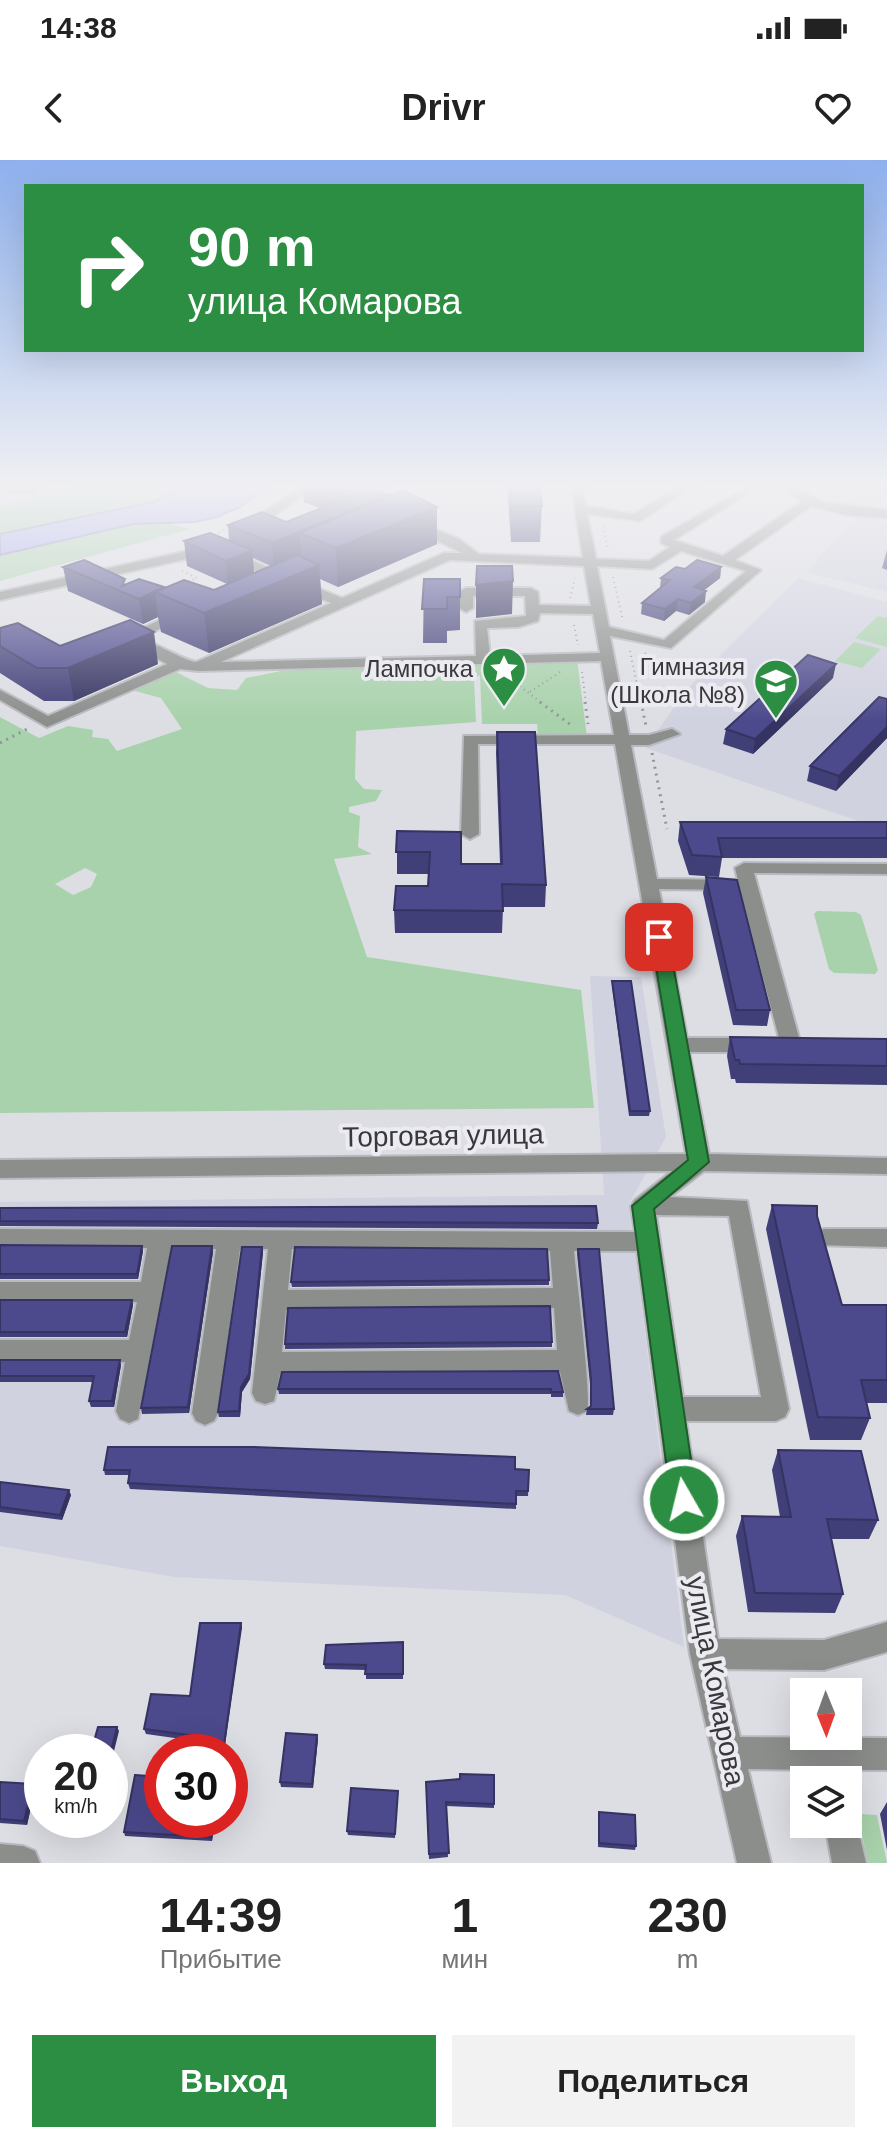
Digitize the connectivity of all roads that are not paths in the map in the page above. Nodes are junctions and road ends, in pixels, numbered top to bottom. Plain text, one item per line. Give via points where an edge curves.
1 (138, 563) edge
2 (259, 563) edge
3 (431, 563) edge
4 (590, 563) edge
5 (631, 563) edge
6 (654, 563) edge
7 (733, 563) edge
8 (295, 567) edge
9 (278, 575) junction
10 (264, 581) edge
11 (0, 596) edge
12 (343, 603) junction
13 (466, 608) dead end
14 (533, 609) junction
15 (193, 610) edge
16 (599, 610) junction
17 (150, 628) edge
18 (603, 631) junction
19 (114, 652) edge
20 (608, 657) junction
21 (483, 658) junction
22 (178, 664) junction
23 (198, 667) junction
24 (0, 694) edge
25 (672, 734) dead end
26 (623, 740) junction
27 (470, 834) dead end
28 (887, 869) edge
29 (650, 884) junction
30 (748, 885) junction
31 (677, 1045) junction
32 (699, 1162) junction
33 (887, 1166) edge
34 (0, 1169) edge
35 (643, 1206) junction
36 (0, 1238) edge
37 (161, 1238) junction
38 (825, 1238) edge
39 (887, 1238) edge
40 (229, 1239) junction
41 (281, 1239) junction
42 (561, 1239) junction
43 (647, 1242) junction
44 (0, 1292) edge
45 (151, 1292) junction
46 (566, 1298) junction
47 (275, 1300) junction
48 (0, 1351) edge
49 (140, 1351) junction
50 (571, 1361) junction
51 (268, 1363) junction
52 (265, 1393) dead end
53 (578, 1403) dead end
54 (670, 1409) junction
55 (129, 1411) dead end
56 (205, 1413) dead end
57 (887, 1637) edge
58 (705, 1654) junction
59 (729, 1753) junction
60 (887, 1754) edge
61 (824, 1766) edge
62 (835, 1766) edge
63 (845, 1838) edge
64 (0, 1861) edge
65 (23, 1863) edge
66 (754, 1863) edge
67 (849, 1863) edge

1 - 11 street
2 - 9 street
3 - 12 street
4 - 16 street
5 - 6 street
7 - 18 street via 755,570 666,645
8 - 9 street
9 - 10 street
9 - 12 street
12 - 23 street
13 - 14 street via 466,592 531,592
14 - 16 street
14 - 21 street via 533,618 518,623 480,624
15 - 17 street
16 - 18 street
18 - 20 street
19 - 22 street via 138,643
20 - 21 street
20 - 26 street
21 - 23 street
22 - 23 street
22 - 24 street via 47,722
25 - 26 street
26 - 27 street via 470,739
26 - 29 street
28 - 30 street via 744,868
29 - 30 street
29 - 31 street
30 - 31 street via 791,1045
31 - 32 street
32 - 33 street, Торговая улица
32 - 34 street, Торговая улица
32 - 35 street
35 - 43 street, улица Комарова
35 - 54 street via 739,1207 776,1409
36 - 37 street
37 - 40 street
37 - 45 street
38 - 39 street
40 - 41 street
40 - 56 street
41 - 42 street
41 - 47 street
42 - 43 street
42 - 46 street
43 - 54 street, улица Комарова
44 - 45 street
45 - 49 street
46 - 47 street
46 - 50 street
47 - 51 street
48 - 49 street
49 - 55 street
50 - 51 street
50 - 53 street
51 - 52 street
54 - 58 street, улица Комарова
57 - 58 street via 824,1655
58 - 59 street, улица Комарова
59 - 61 street
59 - 66 street, улица Комарова
60 - 62 street
63 - 67 street
64 - 65 street

